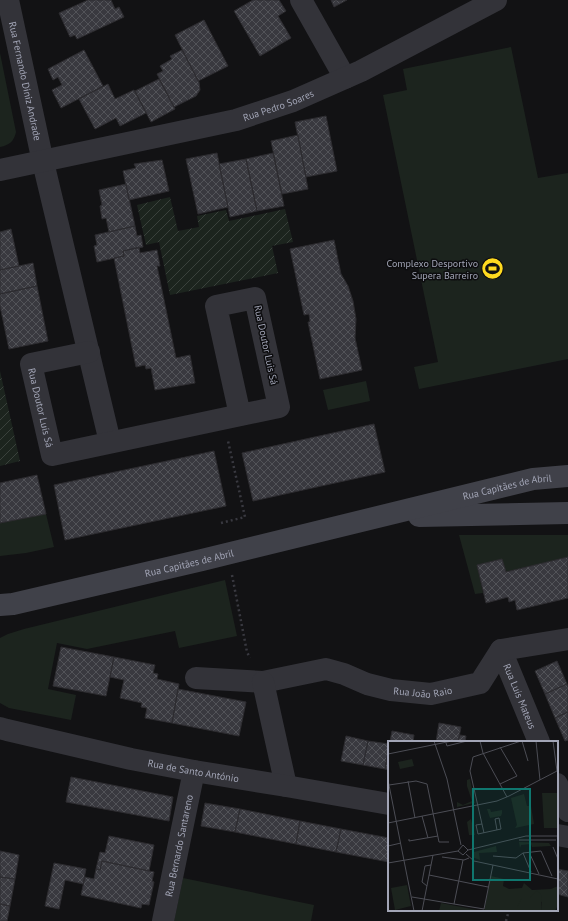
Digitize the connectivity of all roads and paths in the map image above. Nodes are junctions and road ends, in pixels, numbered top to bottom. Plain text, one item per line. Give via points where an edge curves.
1 (8, 0) edge
2 (301, 0) edge
3 (496, 0) edge
4 (345, 78) junction
5 (43, 162) junction
6 (0, 170) edge
7 (89, 352) junction
8 (231, 417) junction
9 (110, 442) junction
10 (568, 476) edge
11 (568, 513) edge
12 (378, 517) junction
13 (220, 523) dead end
14 (232, 575) dead end
15 (0, 605) edge
16 (568, 640) edge
17 (501, 650) junction
18 (196, 678) dead end
19 (263, 682) junction
20 (0, 728) edge
21 (539, 741) edge
22 (194, 771) junction
23 (286, 786) junction
24 (558, 786) edge
25 (388, 804) edge
26 (568, 811) edge
27 (558, 835) edge
28 (568, 837) edge
29 (508, 911) edge
30 (163, 921) edge
31 (506, 921) edge

1 - 5 street, Rua Fernando Diniz Andrade
2 - 4 street
3 - 4 street, Rua Pedro Soares
4 - 5 street, Rua Pedro Soares via 293,101 236,120
5 - 6 street, Rua Pedro Soares
5 - 7 street
7 - 9 street
7 - 9 street, Rua Doutor Luís Sá via 31,364 52,454
8 - 8 street, Rua Doutor Luis Sá via 216,306 256,298 279,407
8 - 9 street, Rua Doutor Luis Sá
8 - 13 path via 245,517
10 - 12 main road, Rua Capitães de Abril via 533,479
11 - 12 main road, Rua Capitães de Abril
12 - 15 main road, Rua Capitães de Abril
14 - 19 path via 247,652
16 - 17 street
17 - 19 street, Rua João Raio via 480,683 432,694 391,690 326,669
17 - 21 street, Rua Luís Mateus
18 - 19 street, Rua João Raio
19 - 23 street
20 - 22 street, Rua de Santo António
22 - 23 street, Rua de Santo António
22 - 30 street, Rua Bernardo Santareno
23 - 25 street, Rua de Santo António
24 - 26 street
27 - 28 street
29 - 31 path

